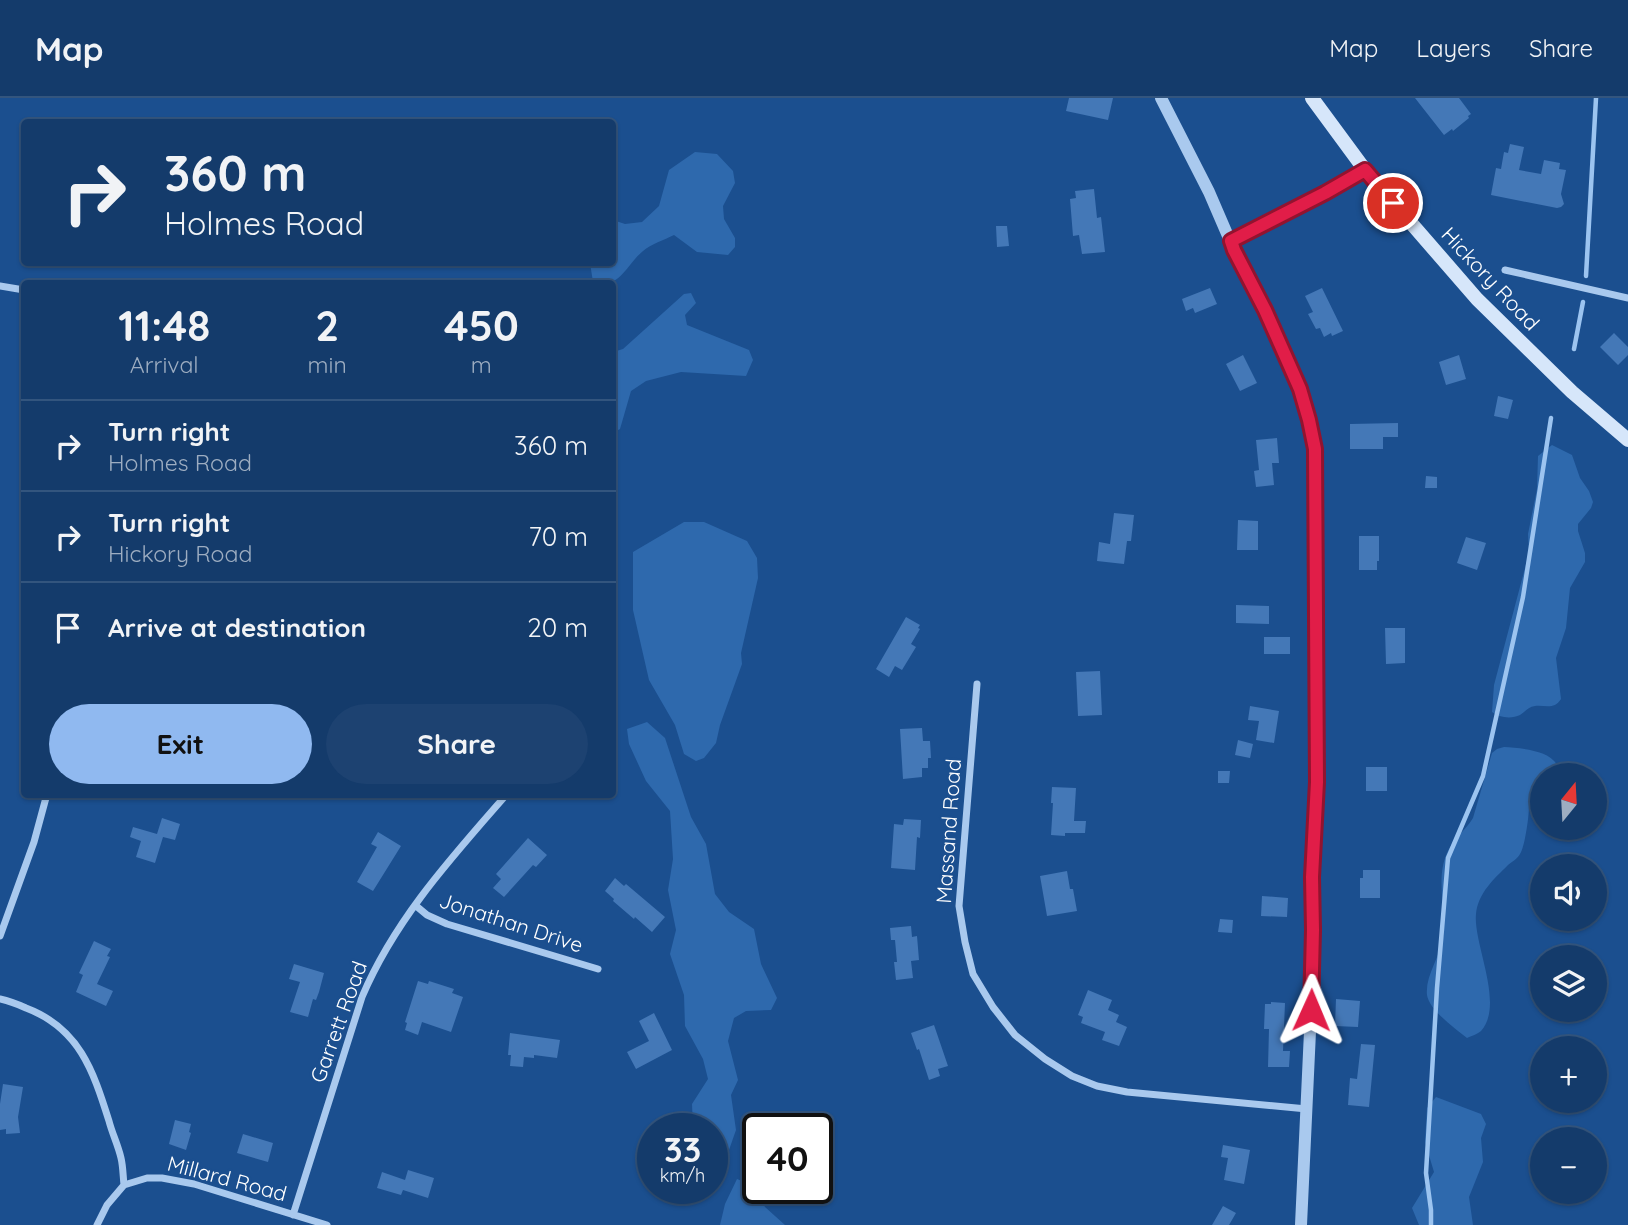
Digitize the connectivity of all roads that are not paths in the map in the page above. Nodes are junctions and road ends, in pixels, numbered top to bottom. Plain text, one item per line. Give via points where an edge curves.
1 (1161, 98) edge
2 (1312, 98) edge
3 (1365, 170) junction
4 (1231, 241) junction
5 (1505, 270) dead end
6 (0, 286) edge
7 (21, 290) edge
8 (1628, 298) edge
9 (1628, 440) edge
10 (977, 684) dead end
11 (46, 798) edge
12 (504, 798) edge
13 (415, 905) junction
14 (0, 936) edge
15 (598, 969) dead end
16 (0, 999) edge
17 (1307, 1109) junction
18 (124, 1185) junction
19 (293, 1215) junction
20 (97, 1225) edge
21 (327, 1225) edge
22 (1301, 1225) edge

1 - 4 street
2 - 3 main road, Hickory Road
3 - 4 street
3 - 9 main road, Hickory Road via 1493,315
4 - 17 street via 1300,389 1315,449 1317,782
5 - 8 street
6 - 7 street
10 - 17 street, Massand Road via 959,906 973,974 993,1007 1015,1035 1045,1059 1097,1086
11 - 14 street
12 - 13 street, Garrett Road
13 - 15 street, Jonathan Drive via 447,924
13 - 19 street, Garrett Road via 390,940 362,997
16 - 18 street via 43,1014 66,1032 81,1052 94,1076 122,1160
17 - 22 street
18 - 19 street, Millard Road via 162,1178
18 - 20 street
19 - 21 street, Millard Road

